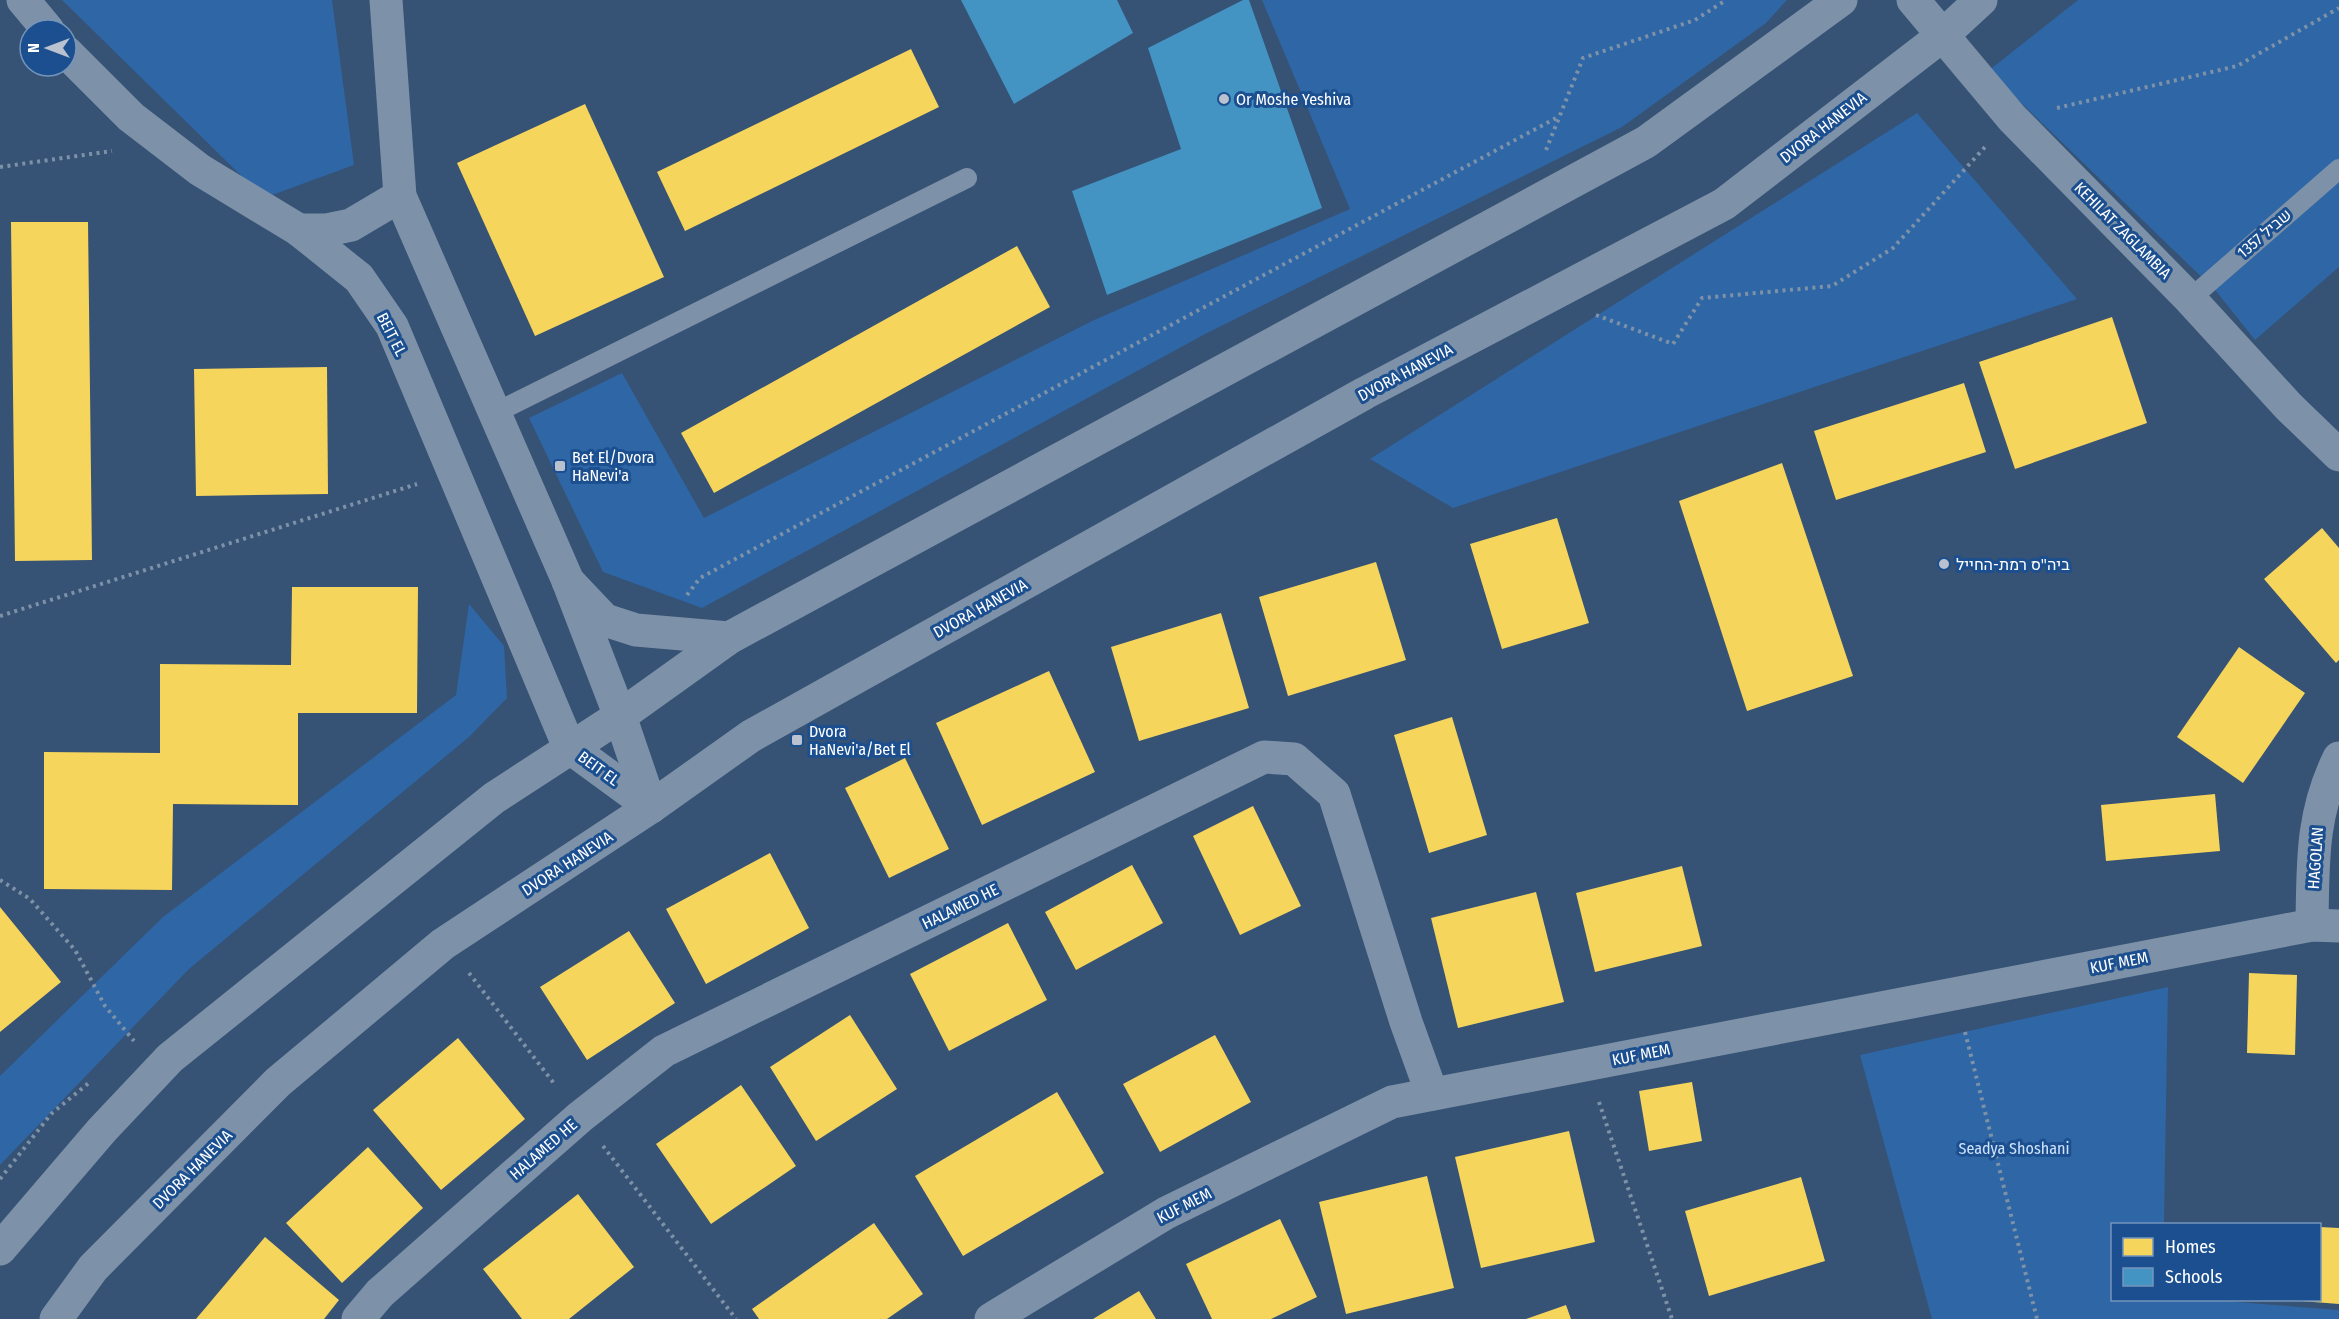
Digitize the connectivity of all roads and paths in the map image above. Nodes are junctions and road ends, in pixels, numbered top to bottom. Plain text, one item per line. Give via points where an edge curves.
1 (23, 0) edge
2 (386, 0) edge
3 (1726, 0) edge
4 (1841, 0) edge
5 (1913, 0) edge
6 (1981, 0) edge
7 (2339, 8) edge
8 (38, 18) edge
9 (1942, 36) junction
10 (78, 64) edge
11 (2012, 118) junction
12 (165, 143) junction
13 (0, 167) edge
14 (2339, 169) edge
15 (967, 178) dead end
16 (399, 196) junction
17 (299, 230) junction
18 (1547, 297) junction
19 (2190, 299) junction
20 (495, 413) junction
21 (2339, 455) edge
22 (453, 471) junction
23 (568, 581) junction
24 (0, 616) edge
25 (658, 632) junction
26 (729, 638) junction
27 (620, 716) junction
28 (569, 747) junction
29 (2339, 758) edge
30 (651, 807) junction
31 (0, 880) edge
32 (2326, 926) edge
33 (1954, 994) junction
34 (170, 1058) junction
35 (1586, 1064) junction
36 (1432, 1094) junction
37 (0, 1249) edge
38 (56, 1319) edge
39 (358, 1319) edge
40 (992, 1319) edge
41 (1672, 1319) edge
42 (2037, 1319) edge

1 - 8 street
2 - 16 street, BEIT EL
3 - 25 path via 1695,20 1583,58 1558,117 700,578
4 - 26 street via 1646,142
5 - 9 street, KEHILAT ZAGLAMBIA
6 - 9 street, DVORA HANEVIA
7 - 11 path via 2237,66
9 - 11 street, KEHILAT ZAGLAMBIA
9 - 18 street, DVORA HANEVIA via 1724,204
10 - 12 street, BEIT EL via 131,117
11 - 18 path via 1893,248 1832,286 1702,298 1673,344
11 - 19 street, KEHILAT ZAGLAMBIA
12 - 13 path
12 - 17 street, BEIT EL via 200,171
14 - 19 lane, שביל 1357
15 - 20 lane
16 - 17 street via 351,225
16 - 20 street, BEIT EL
17 - 22 street, BEIT EL via 359,278 392,326
18 - 30 street, DVORA HANEVIA via 1365,393 751,736
19 - 21 street, KEHILAT ZAGLAMBIA
20 - 23 street, BEIT EL
22 - 24 path
22 - 28 street, BEIT EL
23 - 25 street via 605,620
23 - 27 street, BEIT EL
25 - 26 street
26 - 27 street
27 - 28 street
27 - 30 street, BEIT EL
28 - 30 street, BEIT EL
28 - 34 street via 494,798
29 - 32 street, HAGOLAN via 2325,786 2314,837
30 - 38 street, DVORA HANEVIA via 443,944 278,1082 93,1268
31 - 34 path via 30,899 75,950 105,1006 136,1044
32 - 33 street, KUF MEM
33 - 35 street, KUF MEM
33 - 42 path
34 - 37 street
35 - 36 street, KUF MEM
35 - 41 path
36 - 39 street, HALAMED HE via 1334,794 1294,759 1264,757 664,1051 580,1117 380,1293
36 - 40 street, KUF MEM via 1392,1102 1166,1213

